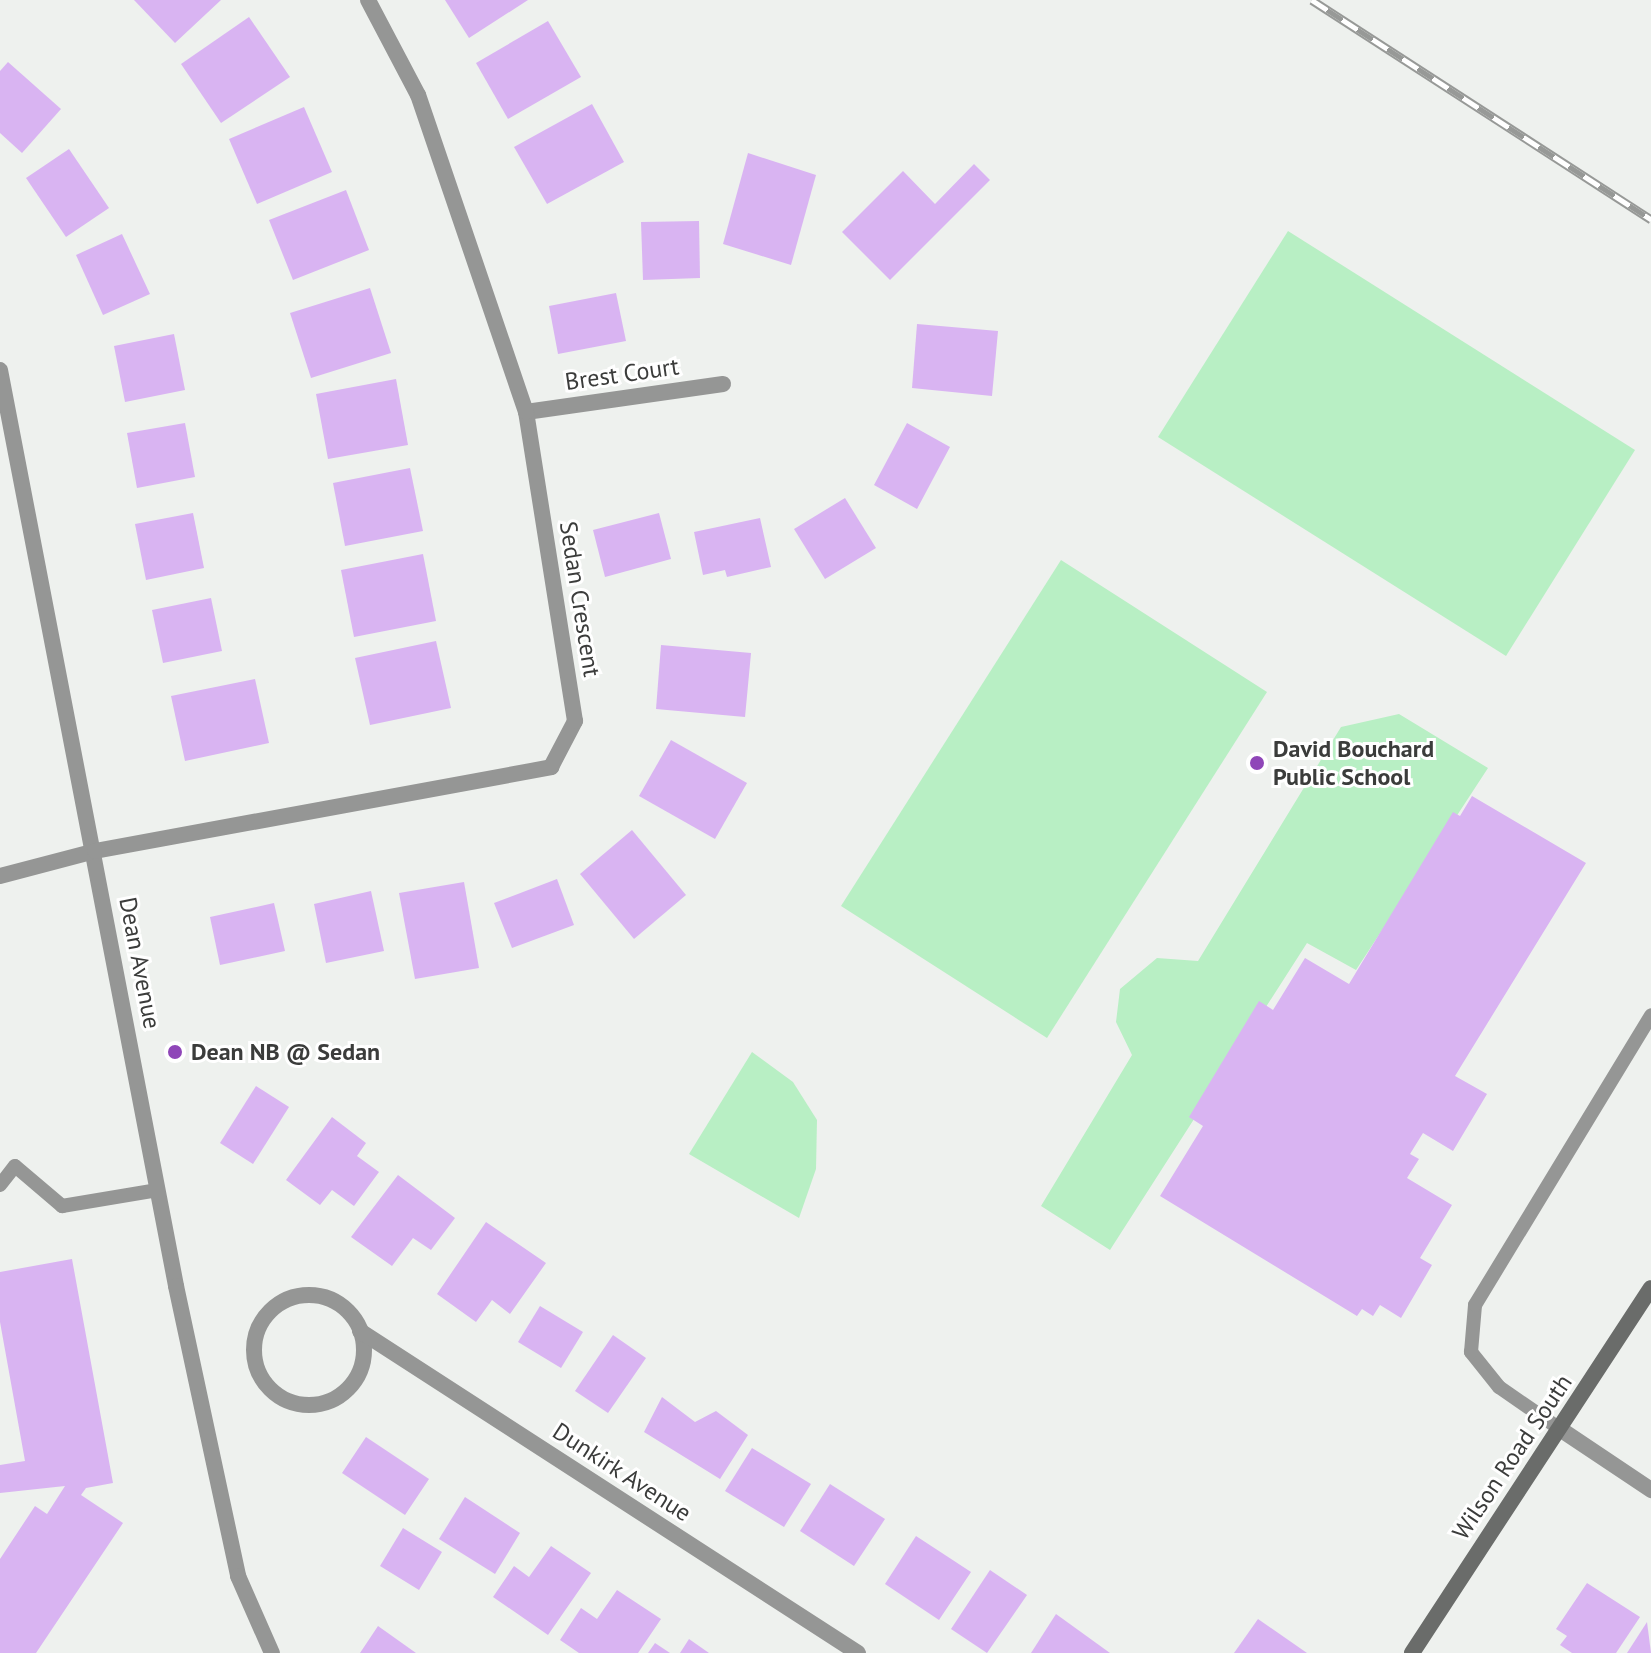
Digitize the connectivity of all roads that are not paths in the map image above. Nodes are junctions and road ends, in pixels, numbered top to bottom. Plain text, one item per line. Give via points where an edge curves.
1 (368, 0) edge
2 (0, 370) edge
3 (723, 384) dead end
4 (526, 412) junction
5 (95, 851) junction
6 (0, 876) edge
7 (1651, 1015) edge
8 (0, 1185) edge
9 (158, 1190) junction
10 (1651, 1288) edge
11 (360, 1331) junction
12 (1560, 1429) junction
13 (1651, 1490) edge
14 (270, 1653) edge
15 (858, 1653) edge
16 (1412, 1653) edge

1 - 4 street, Sedan Crescent via 418,95
2 - 5 street, Dean Avenue
3 - 4 street, Brest Court
4 - 5 street, Sedan Crescent via 575,721 551,767
5 - 6 street
5 - 9 street, Dean Avenue
7 - 12 lane via 1475,1305 1471,1352 1499,1387
8 - 9 lane via 15,1166 62,1206
9 - 14 street, Dean Avenue via 238,1576
10 - 12 main road, Wilson Road South
11 - 11 street, Dunkirk Avenue via 366,1348 354,1381 324,1402 287,1401 261,1376 255,1359 258,1331 273,1308 288,1299 323,1297 352,1316
11 - 15 street, Dunkirk Avenue
12 - 13 street
12 - 16 main road, Wilson Road South

